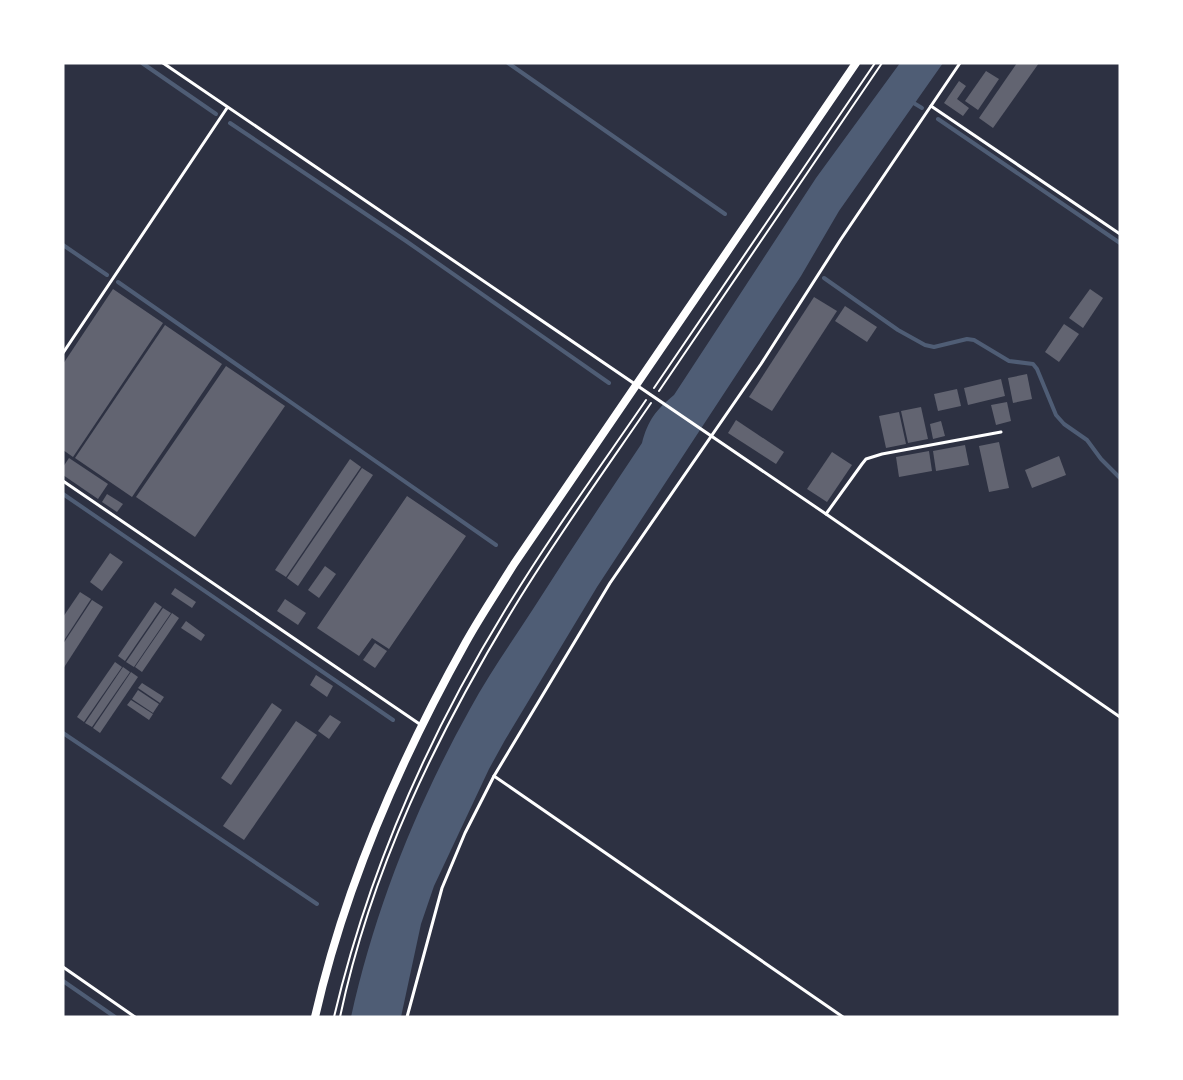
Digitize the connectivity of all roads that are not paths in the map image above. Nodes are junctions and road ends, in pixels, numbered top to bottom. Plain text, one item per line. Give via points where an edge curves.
1 (162, 63) edge
2 (856, 63) edge
3 (960, 63) edge
4 (931, 106) junction
5 (227, 107) junction
6 (1120, 234) edge
7 (63, 353) edge
8 (635, 386) junction
9 (1001, 432) dead end
10 (709, 435) junction
11 (63, 481) edge
12 (826, 514) junction
13 (1120, 717) edge
14 (422, 726) junction
15 (494, 776) junction
16 (63, 967) edge
17 (135, 1017) edge
18 (315, 1017) edge
19 (406, 1017) edge
20 (843, 1017) edge

1 - 5 lane
2 - 8 street
3 - 4 lane
4 - 6 lane
4 - 10 lane
5 - 7 lane
5 - 8 lane
8 - 10 lane
8 - 14 street via 514,564 467,640
9 - 12 lane via 866,459
10 - 12 lane
10 - 15 lane via 610,582
11 - 14 lane
12 - 13 lane
14 - 18 street via 390,791 363,860
15 - 19 lane via 442,888
15 - 20 lane
16 - 17 lane

